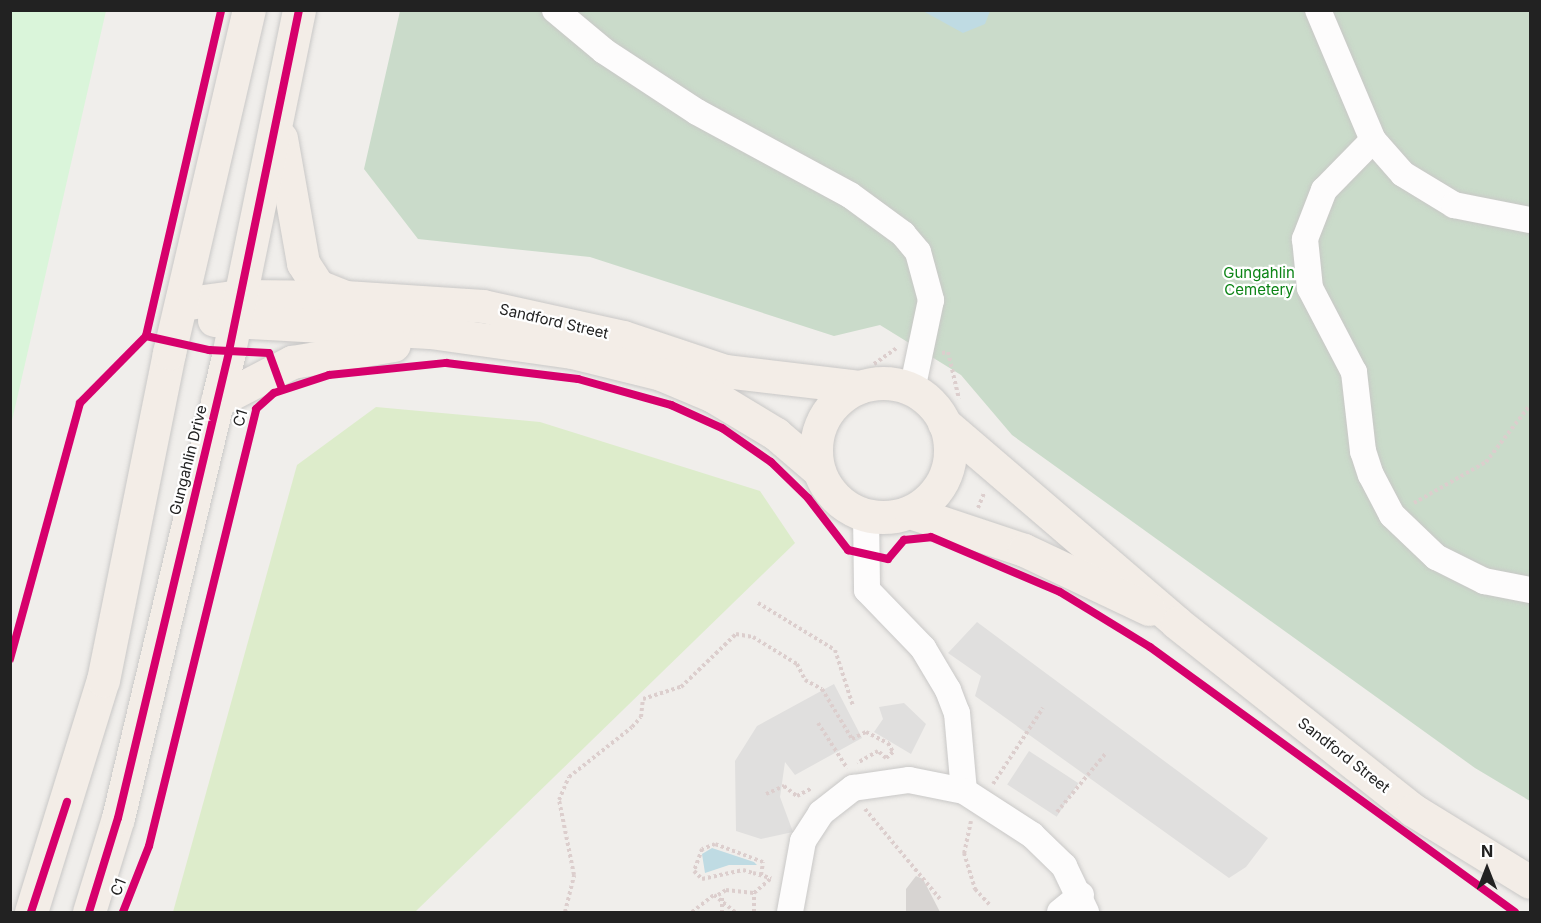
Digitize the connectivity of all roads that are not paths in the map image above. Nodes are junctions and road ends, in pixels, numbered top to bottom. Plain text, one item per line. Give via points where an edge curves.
1 (249, 10) edge
2 (299, 10) edge
3 (555, 10) edge
4 (1318, 10) edge
5 (278, 112) junction
6 (1373, 140) junction
7 (1530, 220) edge
8 (345, 297) junction
9 (181, 305) junction
10 (238, 311) junction
11 (506, 340) junction
12 (860, 387) junction
13 (912, 390) junction
14 (217, 401) junction
15 (944, 423) junction
16 (818, 470) junction
17 (910, 512) junction
18 (866, 515) junction
19 (1530, 590) edge
20 (1177, 623) junction
21 (964, 790) junction
22 (1526, 883) edge
23 (1083, 904) edge
24 (31, 912) edge
25 (89, 912) edge
26 (790, 912) edge
27 (1060, 912) edge

1 - 9 main road
2 - 5 main road, Gungahlin Drive
3 - 13 lane via 604,51 679,100 850,195 903,234 918,252 931,300
4 - 6 lane
5 - 8 main road via 303,263 318,286
5 - 10 main road, Gungahlin Drive
6 - 7 lane via 1403,174 1454,205
6 - 19 lane via 1324,190 1310,216 1306,263 1310,288 1354,372 1363,451 1392,513 1414,540 1457,570
8 - 10 main road, Sandford Street
8 - 12 main road, Sandford Street via 525,313 725,371
9 - 10 main road
9 - 24 main road via 100,689
10 - 11 main road, Sandford Street
10 - 14 main road, Gungahlin Drive
11 - 14 main road via 433,342 320,355 262,373
11 - 16 main road, Sandford Street via 572,352 692,387 741,410
12 - 13 main road via 886,384
12 - 16 main road via 838,401 822,420 815,453
13 - 15 main road
14 - 25 main road, Gungahlin Drive via 118,818
15 - 17 main road via 950,457 946,474 937,490
15 - 20 main road, Sandford Street
16 - 18 main road via 836,499
17 - 18 main road
17 - 20 main road, Sandford Street via 1024,550
18 - 21 lane via 867,590 923,648 945,682 957,713
20 - 22 main road, Sandford Street via 1413,810
21 - 23 lane via 1032,835 1064,866
21 - 26 lane via 909,780 853,788 811,825 783,874
23 - 27 lane

